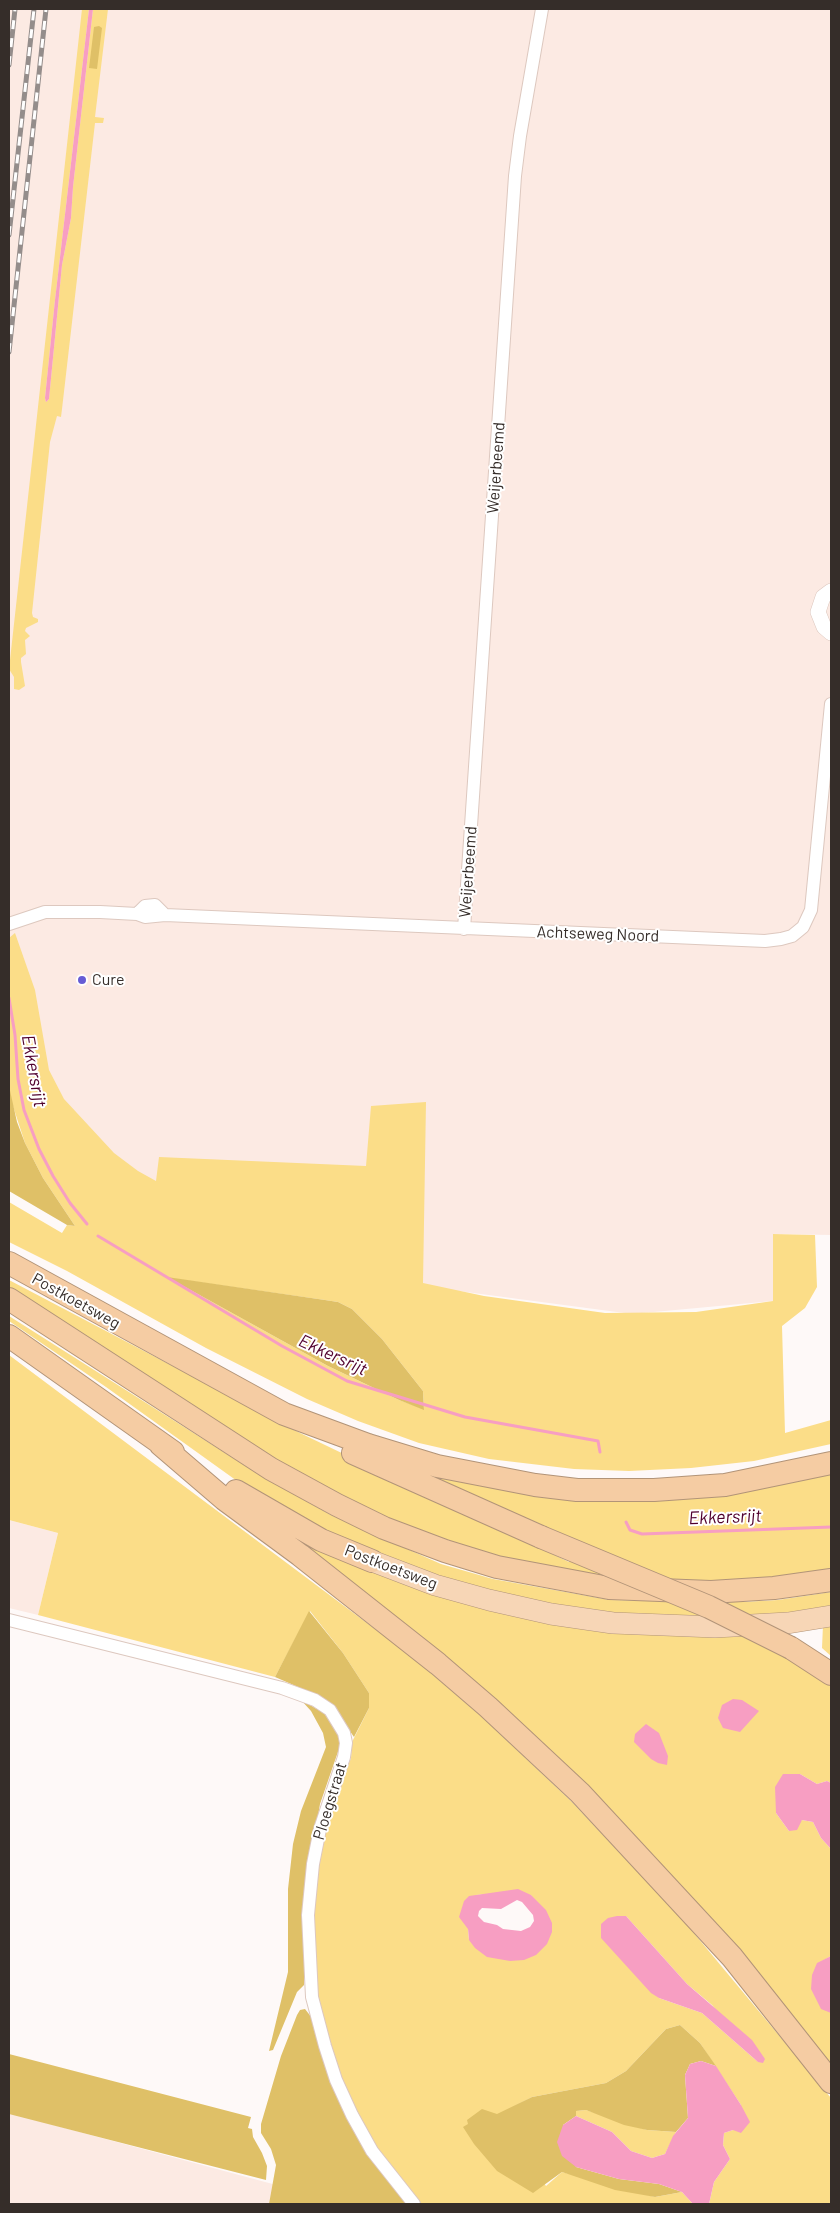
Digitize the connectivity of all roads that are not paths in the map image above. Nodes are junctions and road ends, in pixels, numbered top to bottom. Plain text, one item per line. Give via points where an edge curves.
1 (542, 9) edge
2 (831, 591) edge
3 (831, 633) edge
4 (831, 704) edge
5 (10, 922) edge
6 (464, 929) junction
7 (9, 1263) edge
8 (9, 1299) edge
9 (9, 1336) edge
10 (284, 1414) junction
11 (162, 1445) junction
12 (831, 1463) edge
13 (372, 1561) joint
14 (831, 1580) edge
15 (831, 1616) edge
16 (9, 1620) edge
17 (831, 1674) edge
18 (831, 2082) edge
19 (414, 2204) edge

1 - 6 street, Weijerbeemd via 516,176
2 - 3 street via 823,597 818,612 824,627
4 - 6 street, Achtseweg Noord via 811,910 803,927 792,936 765,941
5 - 6 street, Achtseweg Noord via 45,912
7 - 10 highway, Postkoetsweg
8 - 14 highway, Postkoetsweg via 272,1469 337,1506 445,1551 497,1567 608,1588 711,1592
9 - 11 highway, Postkoetsweg
10 - 12 highway, Postkoetsweg via 437,1466 535,1486 578,1490 654,1490 725,1485
10 - 17 highway, bridge via 360,1457 708,1607 791,1648
11 - 13 highway, Postkoetsweg via 287,1522
11 - 18 highway via 224,1499 300,1554 438,1664 580,1793 732,1957
13 - 15 highway, Postkoetsweg via 435,1585 489,1600 613,1623 715,1627 788,1623
16 - 19 street, Ploegstraat via 282,1688 315,1700 330,1710 344,1733 346,1743 313,1864 308,1915 312,1997 324,2046 352,2115 372,2151

